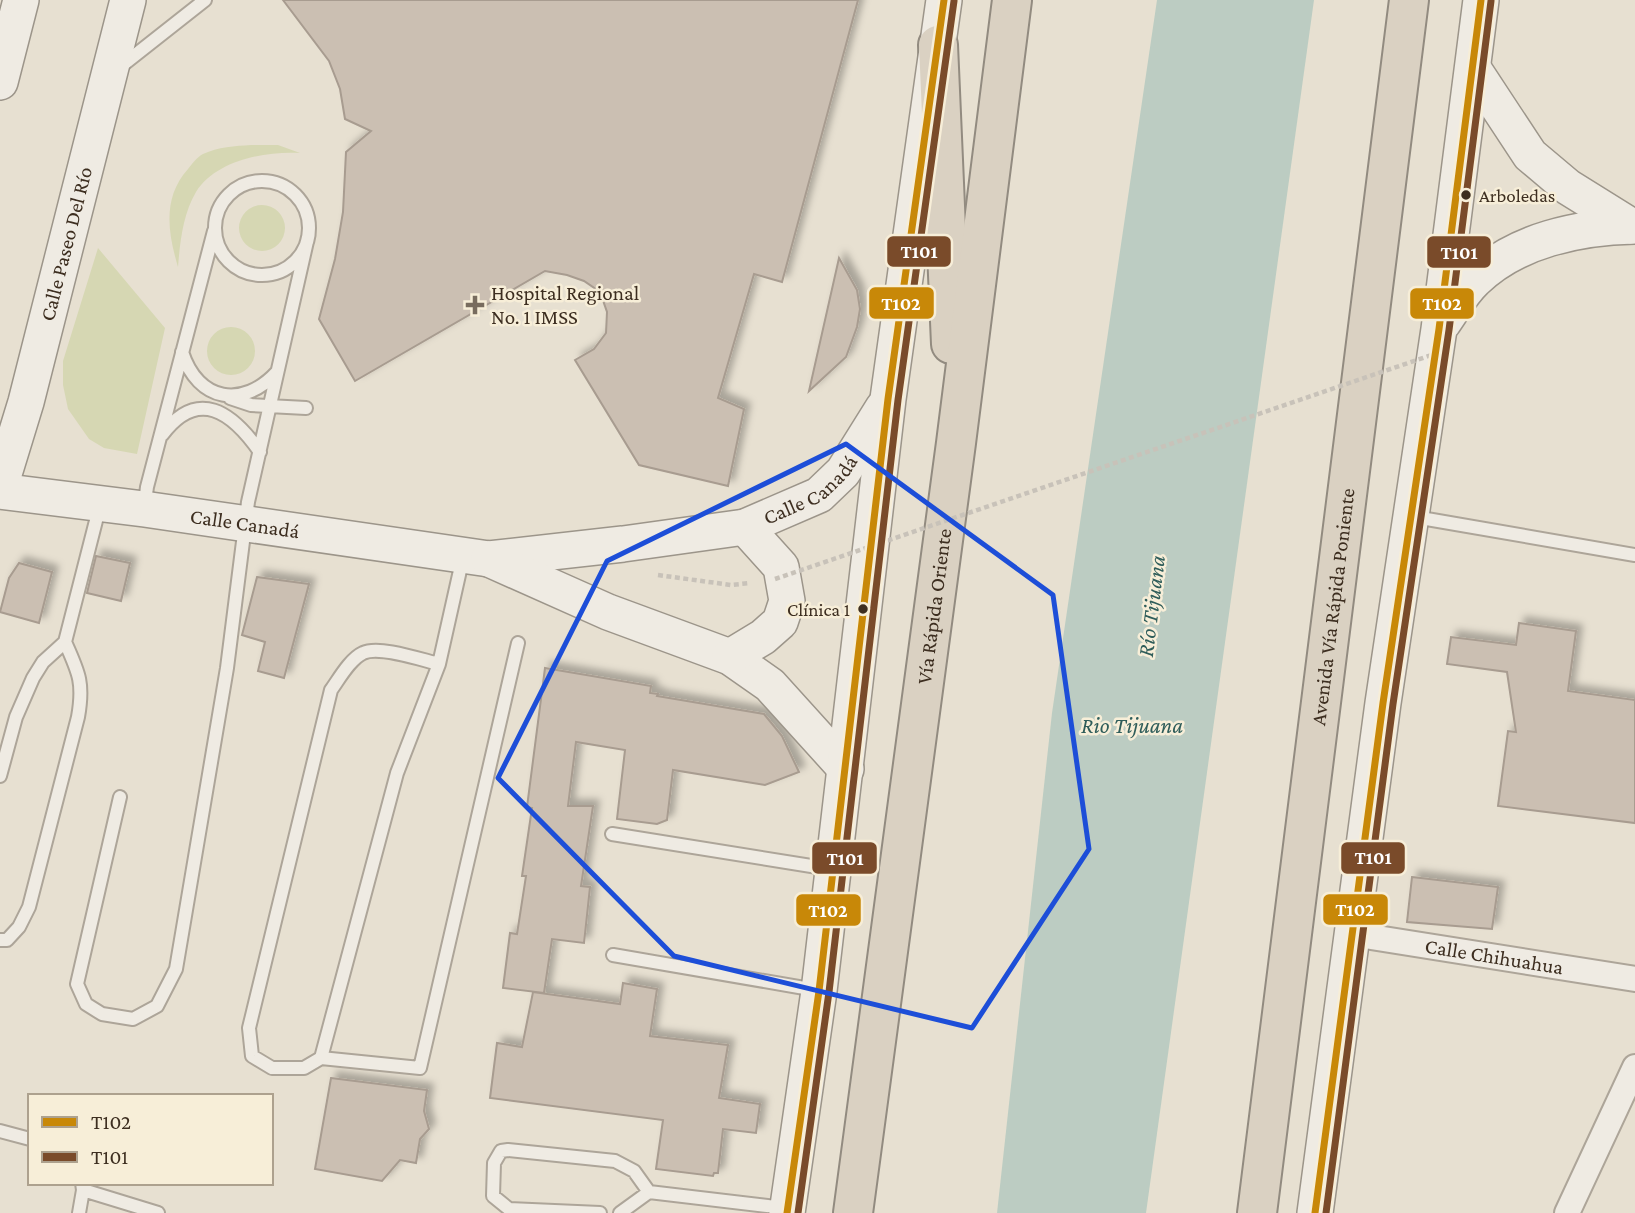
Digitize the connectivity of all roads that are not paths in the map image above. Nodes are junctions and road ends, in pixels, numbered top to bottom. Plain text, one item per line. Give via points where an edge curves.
1 (21, 0) edge
2 (128, 0) edge
3 (205, 0) edge
4 (944, 0) edge
5 (1012, 0) edge
6 (1409, 0) edge
7 (1481, 0) edge
8 (939, 45) junction
9 (1474, 70) junction
10 (108, 75) junction
11 (0, 82) edge
12 (1633, 226) edge
13 (215, 227) junction
14 (308, 237) junction
15 (1444, 339) junction
16 (182, 352) junction
17 (278, 371) junction
18 (223, 396) junction
19 (888, 399) junction
20 (270, 406) junction
21 (306, 408) dead end
22 (160, 438) junction
23 (956, 443) junction
24 (260, 452) junction
25 (0, 489) edge
26 (101, 504) junction
27 (144, 509) junction
28 (1411, 516) junction
29 (245, 523) junction
30 (745, 527) junction
31 (1635, 555) edge
32 (477, 557) junction
33 (65, 642) junction
34 (518, 643) dead end
35 (730, 657) junction
36 (439, 664) junction
37 (846, 769) junction
38 (0, 776) edge
39 (120, 797) dead end
40 (612, 834) dead end
41 (834, 869) junction
42 (1352, 934) junction
43 (0, 940) edge
44 (613, 956) dead end
45 (1635, 979) edge
46 (820, 991) junction
47 (321, 1058) junction
48 (1635, 1067) edge
49 (0, 1131) edge
50 (28, 1138) edge
51 (83, 1187) edge
52 (649, 1192) junction
53 (787, 1210) edge
54 (79, 1213) edge
55 (158, 1213) edge
56 (600, 1213) edge
57 (620, 1213) edge
58 (853, 1213) edge
59 (1257, 1213) edge
60 (1315, 1213) edge
61 (1567, 1213) edge

1 - 11 main road
2 - 10 main road, Calle Paseo Del Río
3 - 10 lane
4 - 8 main road
5 - 23 highway, Vía Rápida Oriente
6 - 59 highway, Avenida Vía Rápida Poniente
7 - 9 main road
8 - 19 main road
8 - 23 highway
9 - 12 main road via 1531,155 1568,187
9 - 15 main road
10 - 25 main road, Calle Paseo Del Río
12 - 15 main road via 1558,235 1508,254 1473,281
13 - 14 lane via 224,256 249,274 279,272 293,264
13 - 14 lane via 225,199 251,182 267,182 282,186 304,207
13 - 16 lane
14 - 17 lane
15 - 28 main road
16 - 18 lane via 198,381
16 - 22 lane
17 - 18 lane via 254,391
17 - 20 lane
18 - 20 lane
19 - 30 main road, Calle Canadá via 843,472 819,495
19 - 37 main road
20 - 21 lane
20 - 24 lane
22 - 24 lane via 182,416 212,408 239,427
22 - 27 lane
23 - 58 highway, Vía Rápida Oriente
24 - 29 lane
25 - 26 main road, Calle Canadá
26 - 27 main road, Calle Canadá
26 - 33 lane
27 - 29 main road, Calle Canadá
28 - 31 lane
28 - 42 main road
29 - 32 main road, Calle Canadá
29 - 39 lane via 227,668 176,969 156,1006 133,1019 102,1014 86,1004 77,984
30 - 32 main road, Calle Canadá
30 - 35 main road via 781,567 787,601 780,622
32 - 35 main road, Calle Canadá
32 - 36 lane
33 - 38 lane via 33,678 16,717
33 - 43 lane via 79,673 78,717 29,907 19,927 7,940
34 - 47 lane via 420,1068
35 - 37 main road, Calle Canadá via 770,685
36 - 47 lane via 397,773
36 - 47 lane via 378,650 363,653 331,690 249,1028 252,1056 272,1068 304,1068
37 - 41 main road
40 - 41 lane
41 - 46 main road
42 - 45 street, Calle Chihuahua
42 - 60 main road
44 - 46 lane
46 - 53 main road
48 - 61 street
49 - 50 lane
51 - 54 lane
51 - 55 lane
52 - 53 lane
52 - 56 lane via 634,1171 615,1161 508,1150 501,1151 494,1163 493,1196 509,1209
52 - 57 lane

